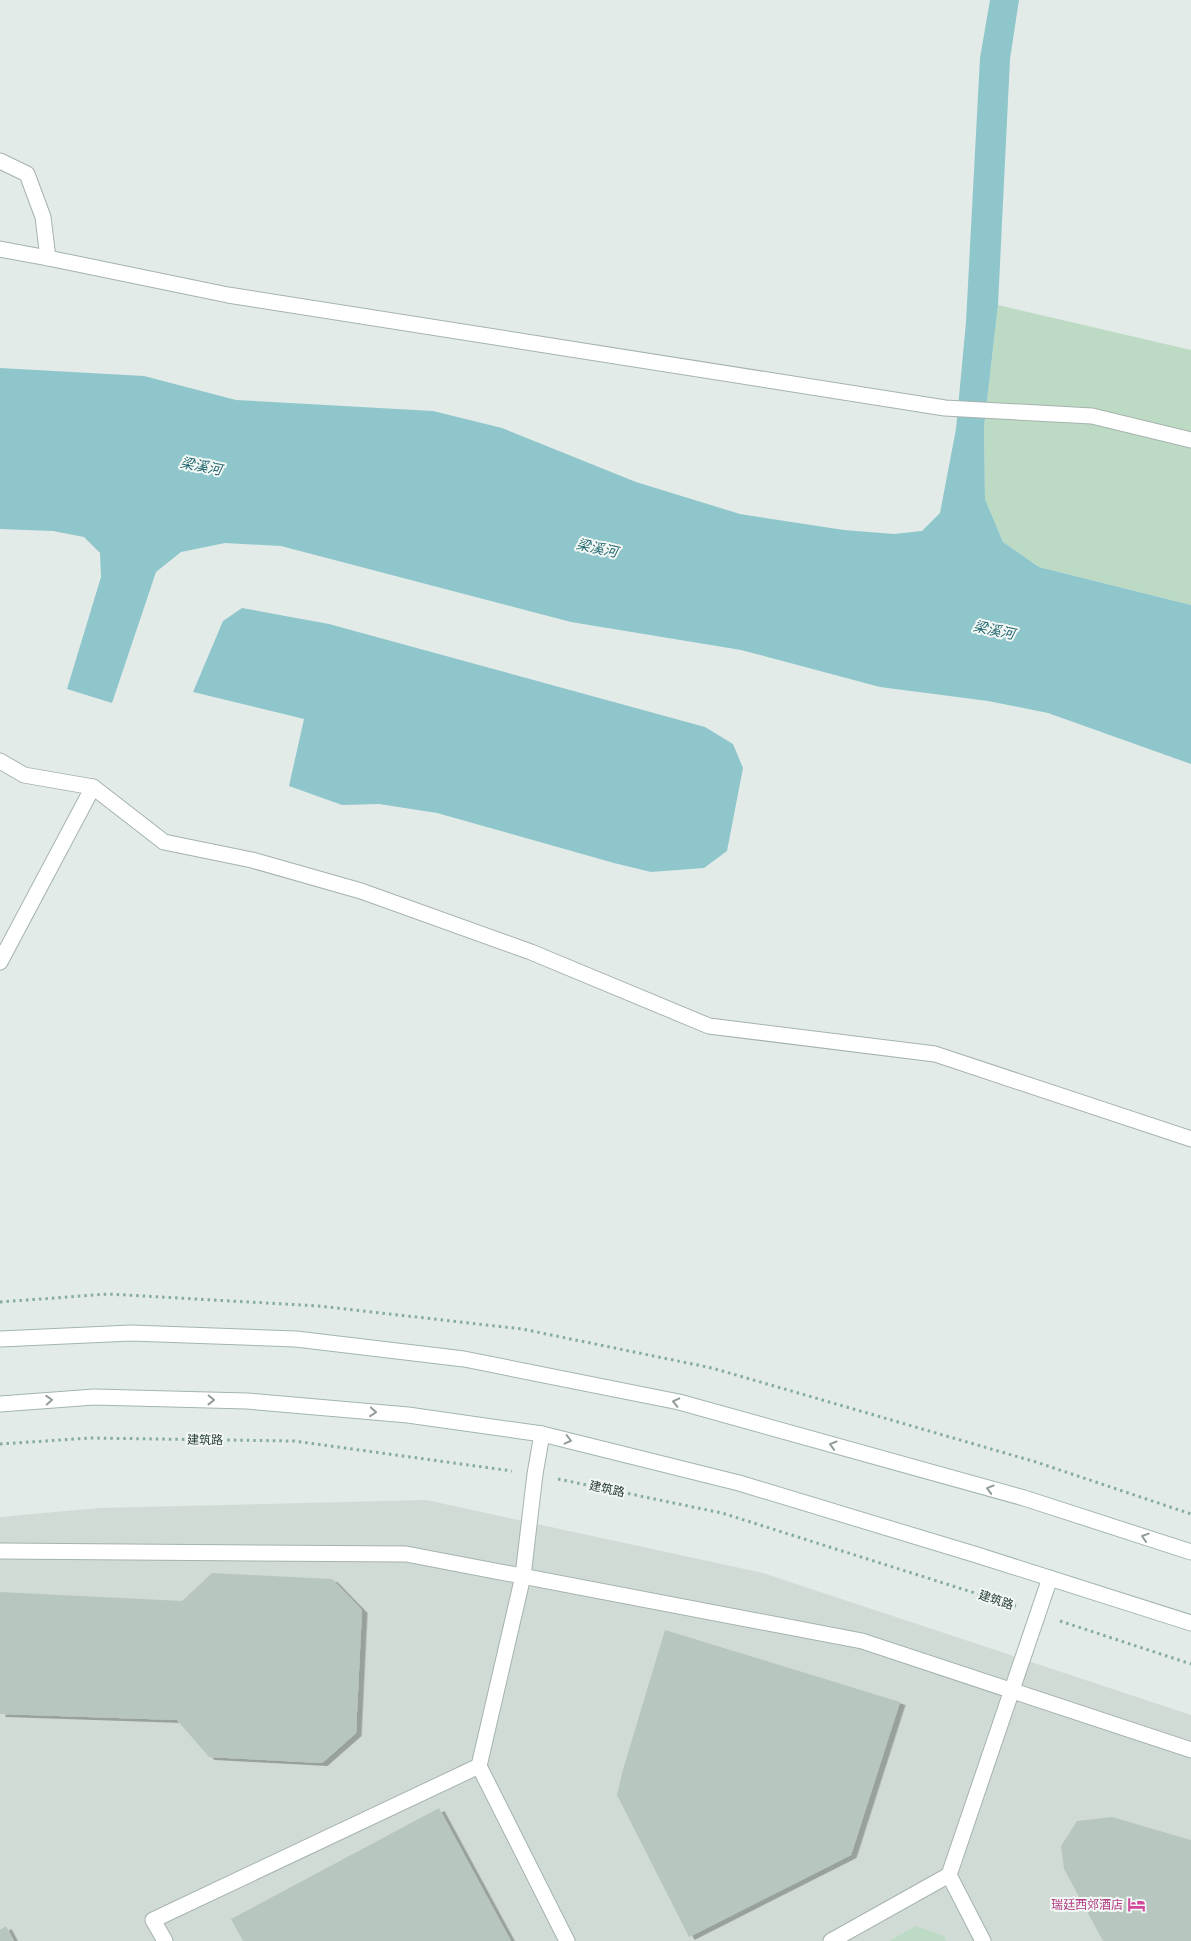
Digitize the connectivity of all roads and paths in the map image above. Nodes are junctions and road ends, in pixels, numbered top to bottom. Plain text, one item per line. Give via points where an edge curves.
1 (0, 161) edge
2 (0, 250) edge
3 (48, 258) junction
4 (1191, 440) edge
5 (0, 761) edge
6 (92, 787) junction
7 (0, 962) edge
8 (1191, 1139) edge
9 (0, 1339) edge
10 (0, 1404) edge
11 (542, 1434) junction
12 (0, 1444) edge
13 (535, 1474) junction
14 (0, 1550) edge
15 (1191, 1552) edge
16 (522, 1576) junction
17 (1050, 1578) junction
18 (1038, 1614) junction
19 (1191, 1623) edge
20 (1191, 1664) edge
21 (1011, 1692) junction
22 (1191, 1750) edge
23 (479, 1766) junction
24 (949, 1875) junction
25 (166, 1941) edge
26 (567, 1941) edge
27 (831, 1941) edge
28 (983, 1941) edge

1 - 3 main road via 27,174 44,218
2 - 3 main road
3 - 4 main road via 228,295 945,408 1092,416
5 - 6 main road via 24,775
6 - 7 main road
6 - 8 main road via 164,842 252,860 361,891 531,952 709,1026 935,1054
15 -> 9 main road via 1024,1498 679,1402 464,1359 296,1339 131,1333
10 -> 11 main road via 94,1397 247,1401 408,1415
11 - 13 main road
11 -> 17 main road via 739,1483
12 - 13 path, 建筑路 via 90,1438 294,1441
13 - 16 main road
13 - 18 path, 建筑路 via 722,1513
14 - 16 main road via 406,1554
16 - 21 main road via 862,1640
16 - 23 main road
17 - 18 main road
17 - 19 main road
18 - 20 path, 建筑路
18 - 21 main road
21 - 22 main road
21 - 24 main road
23 - 25 main road via 153,1920
23 - 26 main road
24 - 27 main road
24 - 28 main road

